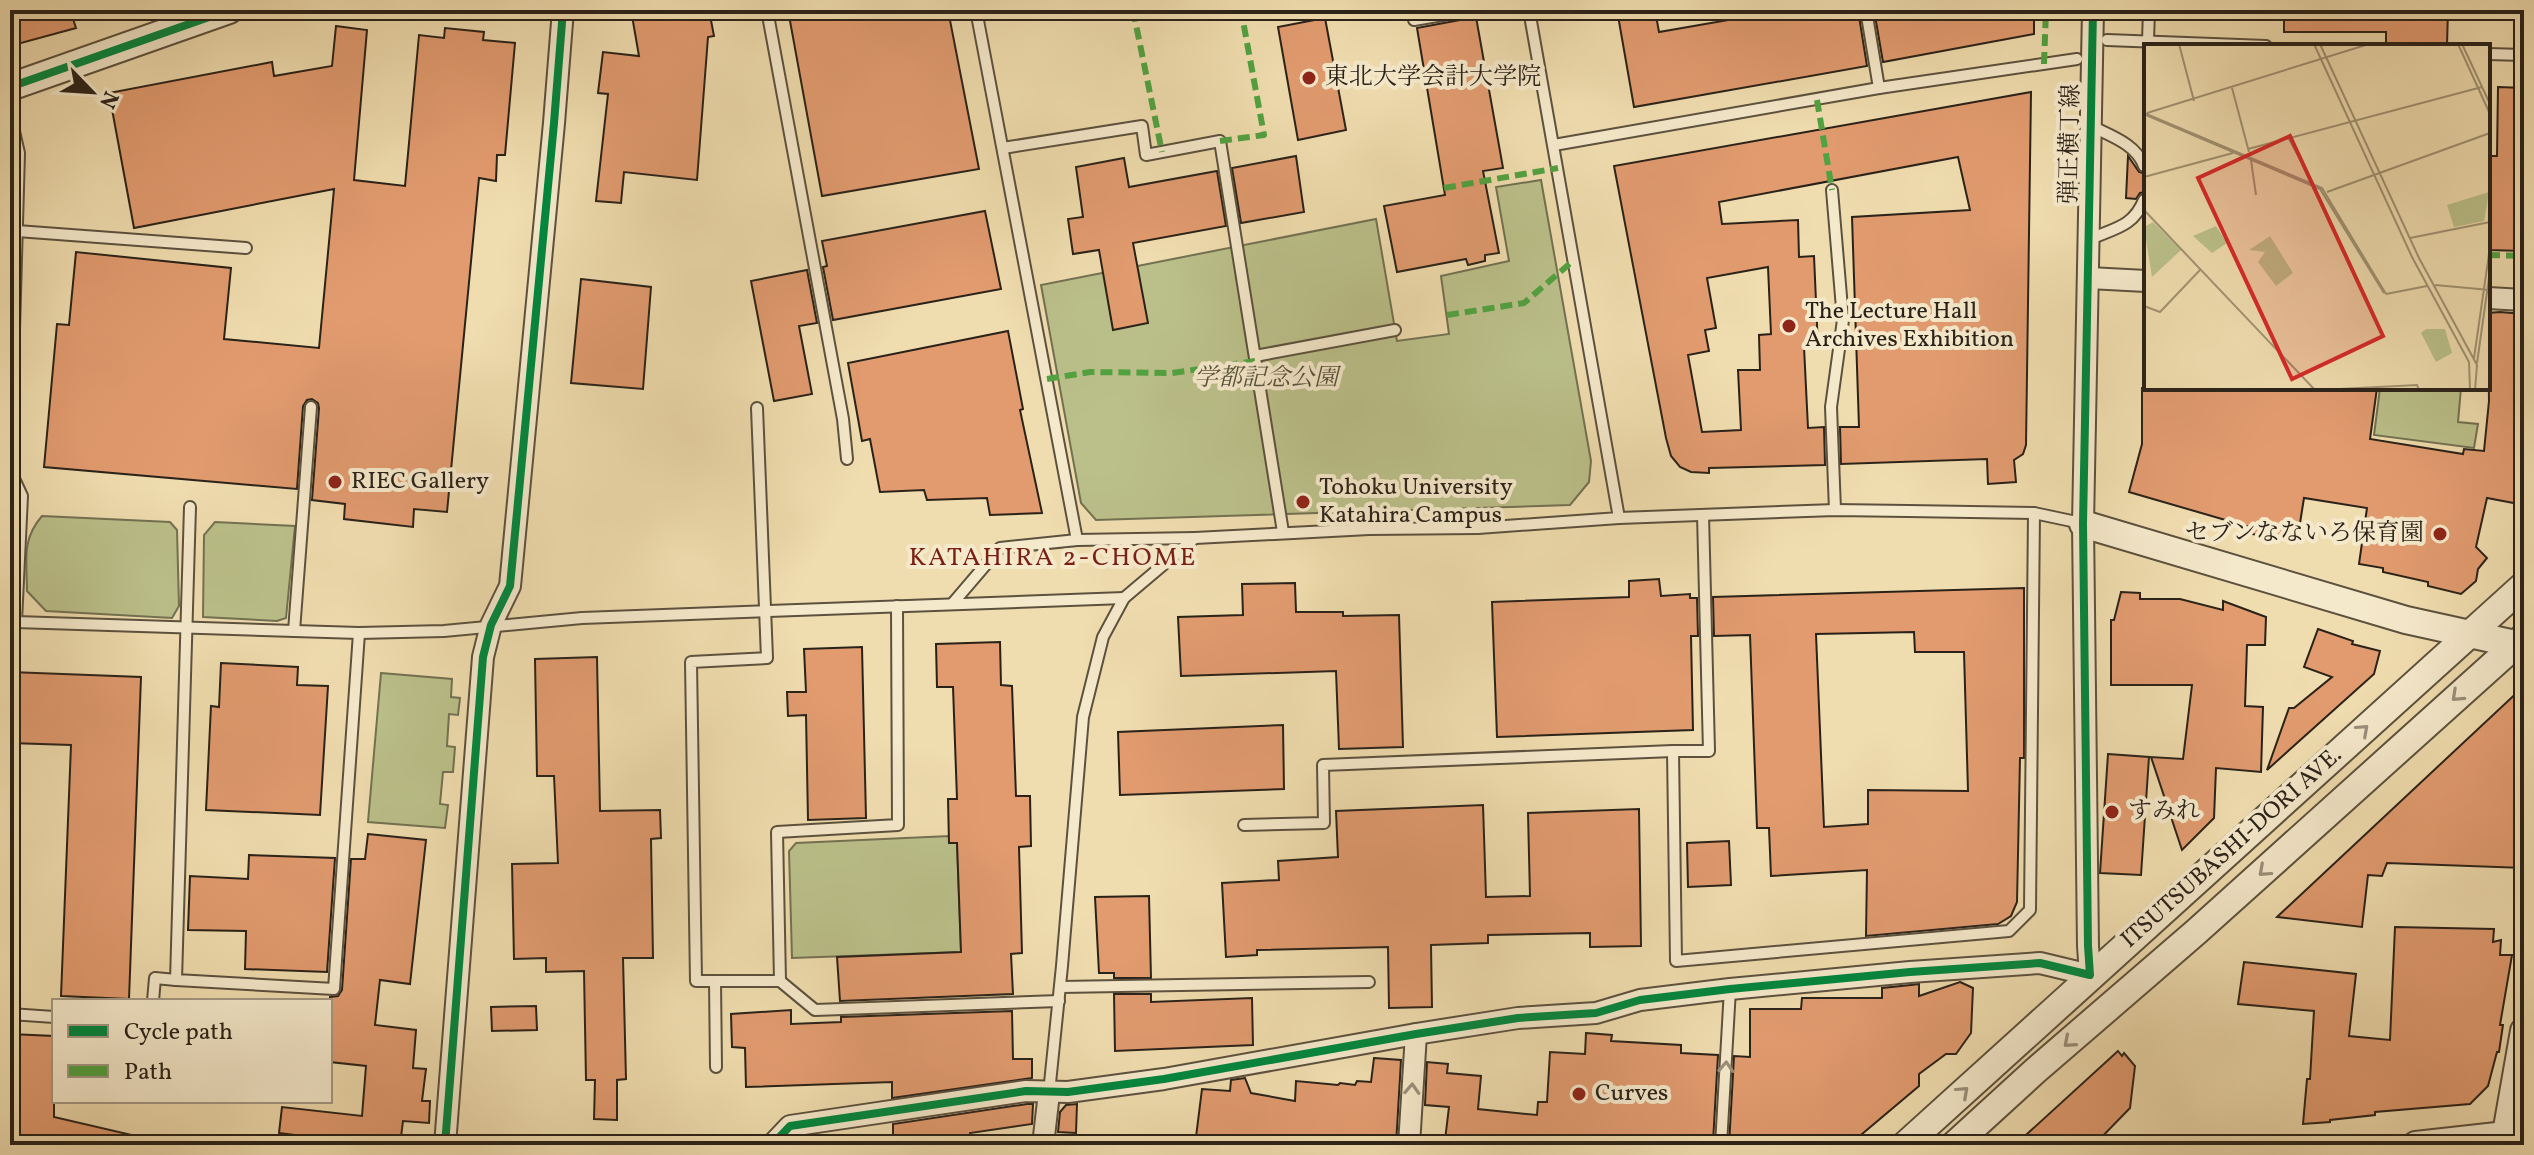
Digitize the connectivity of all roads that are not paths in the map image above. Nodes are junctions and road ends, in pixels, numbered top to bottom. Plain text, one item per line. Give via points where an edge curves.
1 (229, 10) edge
2 (563, 10) edge
3 (767, 10) edge
4 (976, 10) edge
5 (1472, 10) edge
6 (1529, 10) edge
7 (1866, 10) edge
8 (2093, 10) edge
9 (2149, 10) edge
10 (1414, 20) dead end
11 (2107, 40) dead end
12 (2148, 41) junction
13 (2219, 44) edge
14 (2490, 54) edge
15 (2524, 55) edge
16 (2077, 59) dead end
17 (10, 87) edge
18 (1879, 88) junction
19 (10, 114) edge
20 (2091, 126) junction
21 (1554, 145) junction
22 (1003, 148) junction
23 (2144, 166) edge
24 (1832, 190) dead end
25 (2144, 200) dead end
26 (17, 231) junction
27 (2090, 239) junction
28 (246, 248) dead end
29 (2089, 278) junction
30 (2144, 281) edge
31 (2490, 298) edge
32 (2524, 300) edge
33 (1395, 330) dead end
34 (1255, 356) junction
35 (311, 407) dead end
36 (757, 408) dead end
37 (847, 459) dead end
38 (10, 470) edge
39 (190, 507) dead end
40 (1835, 510) junction
41 (2034, 513) junction
42 (1703, 515) junction
43 (1619, 518) junction
44 (2083, 524) junction
45 (1283, 532) junction
46 (1195, 538) junction
47 (1077, 540) junction
48 (2524, 585) edge
49 (1124, 598) junction
50 (953, 603) junction
51 (897, 606) junction
52 (767, 611) junction
53 (13, 622) edge
54 (491, 625) junction
55 (188, 629) junction
56 (294, 631) junction
57 (359, 633) junction
58 (2470, 633) junction
59 (2521, 643) edge
60 (1673, 751) junction
61 (1244, 825) dead end
62 (2090, 975) junction
63 (176, 980) junction
64 (715, 981) junction
65 (780, 981) junction
66 (1369, 982) dead end
67 (1060, 987) junction
68 (1730, 989) junction
69 (153, 999) edge
70 (1059, 1001) junction
71 (10, 1014) edge
72 (52, 1017) edge
73 (2524, 1031) edge
74 (1416, 1034) junction
75 (716, 1067) dead end
76 (1049, 1093) junction
77 (2505, 1140) edge
78 (445, 1145) edge
79 (772, 1145) edge
80 (1043, 1145) edge
81 (1409, 1145) edge
82 (1721, 1145) edge
83 (1905, 1145) edge
84 (1954, 1145) edge
85 (2416, 1145) edge

1 - 17 street
2 - 54 street via 510,586
3 - 37 lane
4 - 22 lane
5 - 10 lane
6 - 21 lane
7 - 18 lane
8 - 20 street, 弾正横丁線
9 - 12 lane
11 - 12 lane
12 - 13 lane
14 - 15 lane
16 - 18 lane
18 - 21 lane
19 - 26 lane via 19,153
20 - 23 lane via 2134,150
20 - 27 street, 弾正横丁線
21 - 43 lane
22 - 34 lane via 1142,126 1146,155 1220,141
22 - 47 lane
24 - 40 lane via 1843,320 1831,407
25 - 27 lane via 2127,223
26 - 28 lane
26 - 38 lane
27 - 29 street, 弾正横丁線
29 - 30 street
29 - 44 street, 弾正横丁線
31 - 32 street
33 - 34 lane
34 - 45 lane
35 - 56 lane
36 - 52 lane
38 - 53 lane via 22,496
39 - 55 lane
40 - 41 lane
40 - 42 lane
41 - 44 lane
41 - 60 lane via 2030,910 2009,931 1676,961
42 - 43 lane
42 - 60 lane via 1709,751
43 - 45 lane via 1478,528
44 - 58 street via 2406,620
44 - 62 street, 弾正横丁線
45 - 46 lane
46 - 47 lane
46 - 49 lane
47 - 50 lane via 1000,548
48 - 58 street, ITSUTSUBASHI-DORI AVE.
49 - 50 lane
49 - 67 lane via 1103,637 1083,717
50 - 51 lane
51 - 52 lane
51 - 65 lane via 898,825 777,832
52 - 54 lane
52 - 64 lane via 767,658 691,662 696,981
53 - 55 lane
54 - 57 lane
54 - 78 street via 483,657
55 - 56 lane
55 - 63 lane
56 - 57 lane
57 - 63 lane via 334,989
58 - 59 street
62 -> 58 street, ITSUTSUBASHI-DORI AVE.
59 -> 84 street, ITSUTSUBASHI-DORI AVE.
60 - 61 lane via 1323,765 1324,823
62 - 68 street via 2040,963
83 -> 62 street, ITSUTSUBASHI-DORI AVE.
63 - 69 lane via 155,978
64 - 65 lane
64 - 75 lane
65 - 70 lane via 815,1010
66 - 67 lane
67 - 70 lane
68 - 74 street via 1640,1000 1596,1013 1518,1018
82 -> 68 lane
70 - 76 lane
71 - 72 lane
73 - 77 street
74 - 76 street via 1164,1079
81 -> 74 street
76 - 79 street via 1026,1091 790,1126
76 - 80 street
77 - 85 street

